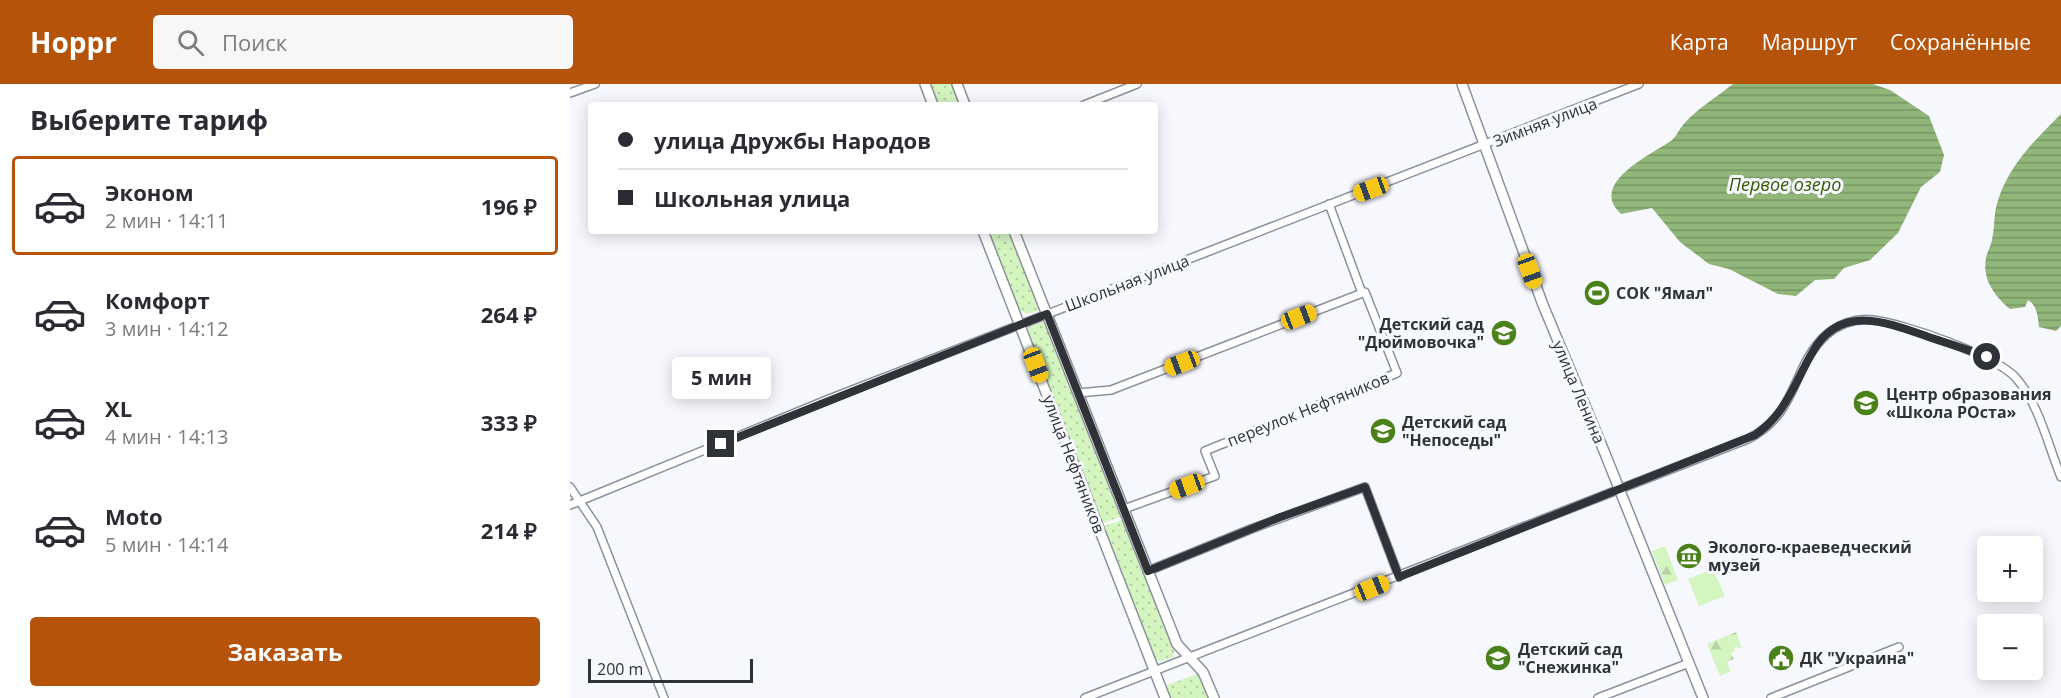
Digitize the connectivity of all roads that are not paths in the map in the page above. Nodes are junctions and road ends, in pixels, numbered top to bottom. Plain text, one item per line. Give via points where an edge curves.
1 (595, 84) edge
2 (925, 84) edge
3 (957, 84) edge
4 (1137, 84) edge
5 (1461, 84) edge
6 (1639, 84) edge
7 (570, 93) edge
8 (932, 102) edge
9 (964, 102) edge
10 (1092, 102) edge
11 (1485, 145) junction
12 (1329, 204) junction
13 (984, 234) edge
14 (1015, 234) edge
15 (1364, 292) junction
16 (1047, 314) junction
17 (1020, 325) junction
18 (1078, 393) junction
19 (2061, 477) edge
20 (570, 487) edge
21 (1620, 489) junction
22 (581, 501) junction
23 (570, 505) edge
24 (1124, 509) junction
25 (1148, 571) junction
26 (1399, 577) junction
27 (1899, 647) dead end
28 (1189, 658) junction
29 (1689, 663) junction
30 (1154, 671) junction
31 (664, 698) edge
32 (1085, 698) edge
33 (1165, 698) edge
34 (1214, 698) edge
35 (1598, 698) edge
36 (1703, 698) edge
37 (1771, 698) edge

1 - 7 street
2 - 8 main road
3 - 9 main road
4 - 10 street
5 - 11 main road, улица Ленина
6 - 11 street, Зимняя улица
11 - 12 street, Школьная улица
11 - 21 main road, улица Ленина via 1543,305
12 - 15 street, переулок Нефтяников
12 - 16 street, Школьная улица
13 - 17 main road, улица Нефтяников
14 - 16 main road, улица Нефтяников
15 - 18 street via 1111,390
15 - 24 street, переулок Нефтяников via 1397,373 1205,451 1215,476
16 - 17 street, Школьная улица
16 - 18 main road, улица Нефтяников
17 - 22 street, Школьная улица
17 - 30 main road, улица Нефтяников
18 - 24 main road, улица Нефтяников
19 - 21 street via 2030,399 2008,370 1979,353 1891,324 1865,320 1839,327 1820,341 1787,404 1763,430 1738,444
20 - 22 street
21 - 26 street
21 - 29 main road, улица Ленина
22 - 23 street, Школьная улица
22 - 31 street via 597,527
24 - 25 main road, улица Нефтяников
25 - 26 street via 1365,487
25 - 28 main road, улица Нефтяников via 1177,644
26 - 28 street
27 - 37 street
28 - 30 street
28 - 34 main road, улица Нефтяников via 1203,672
29 - 35 street
29 - 36 main road, улица Ленина
30 - 32 street
30 - 33 main road, улица Нефтяников

